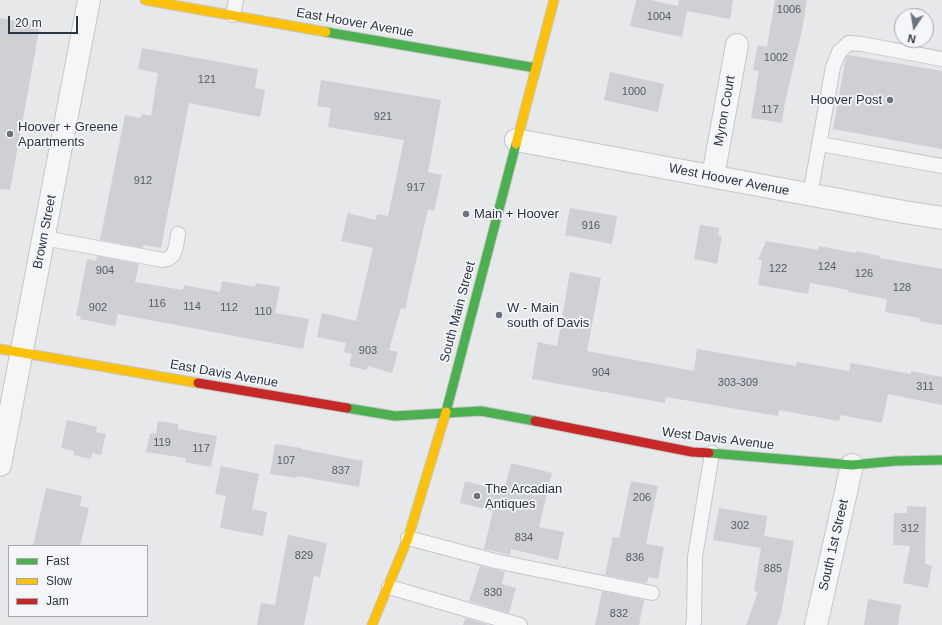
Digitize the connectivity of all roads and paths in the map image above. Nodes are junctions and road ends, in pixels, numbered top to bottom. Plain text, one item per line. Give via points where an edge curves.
1 (89, 0) edge
2 (145, 0) edge
3 (236, 0) edge
4 (554, 0) edge
5 (184, 3) edge
6 (233, 15) junction
7 (737, 45) dead end
8 (942, 59) edge
9 (536, 68) junction
10 (516, 140) junction
11 (820, 144) junction
12 (942, 166) edge
13 (713, 176) junction
14 (810, 195) junction
15 (942, 218) edge
16 (178, 234) dead end
17 (44, 238) junction
18 (0, 349) edge
19 (22, 353) junction
20 (445, 414) junction
21 (712, 453) junction
22 (942, 460) edge
23 (0, 465) edge
24 (852, 465) junction
25 (408, 538) junction
26 (389, 586) junction
27 (652, 593) dead end
28 (372, 625) edge
29 (520, 625) edge
30 (693, 625) edge
31 (816, 625) edge

1 - 17 street, Brown Street
2 - 5 street, East Hoover Avenue
3 - 6 lane
4 - 9 street, South Main Street
5 - 6 street, East Hoover Avenue
6 - 9 street, East Hoover Avenue
7 - 13 street, Myron Court
8 - 11 lane via 849,43 839,52 833,67
9 - 10 street, South Main Street
10 - 13 street, West Hoover Avenue
10 - 20 street, South Main Street
11 - 12 lane
11 - 14 lane
13 - 14 street, West Hoover Avenue
14 - 15 street, West Hoover Avenue
16 - 17 lane via 173,255 163,260
17 - 19 street, Brown Street
18 - 19 street, East Davis Avenue
19 - 20 street, East Davis Avenue via 395,416
19 - 23 street, Brown Street
20 - 21 street, West Davis Avenue via 480,411 692,452
20 - 25 street, South Main Street
21 - 24 street, West Davis Avenue
21 - 30 lane via 695,557
22 - 24 street, West Davis Avenue
24 - 31 street, South 1st Street
25 - 26 street, South Main Street
25 - 27 lane via 495,561
26 - 28 street, South Main Street
26 - 29 lane

